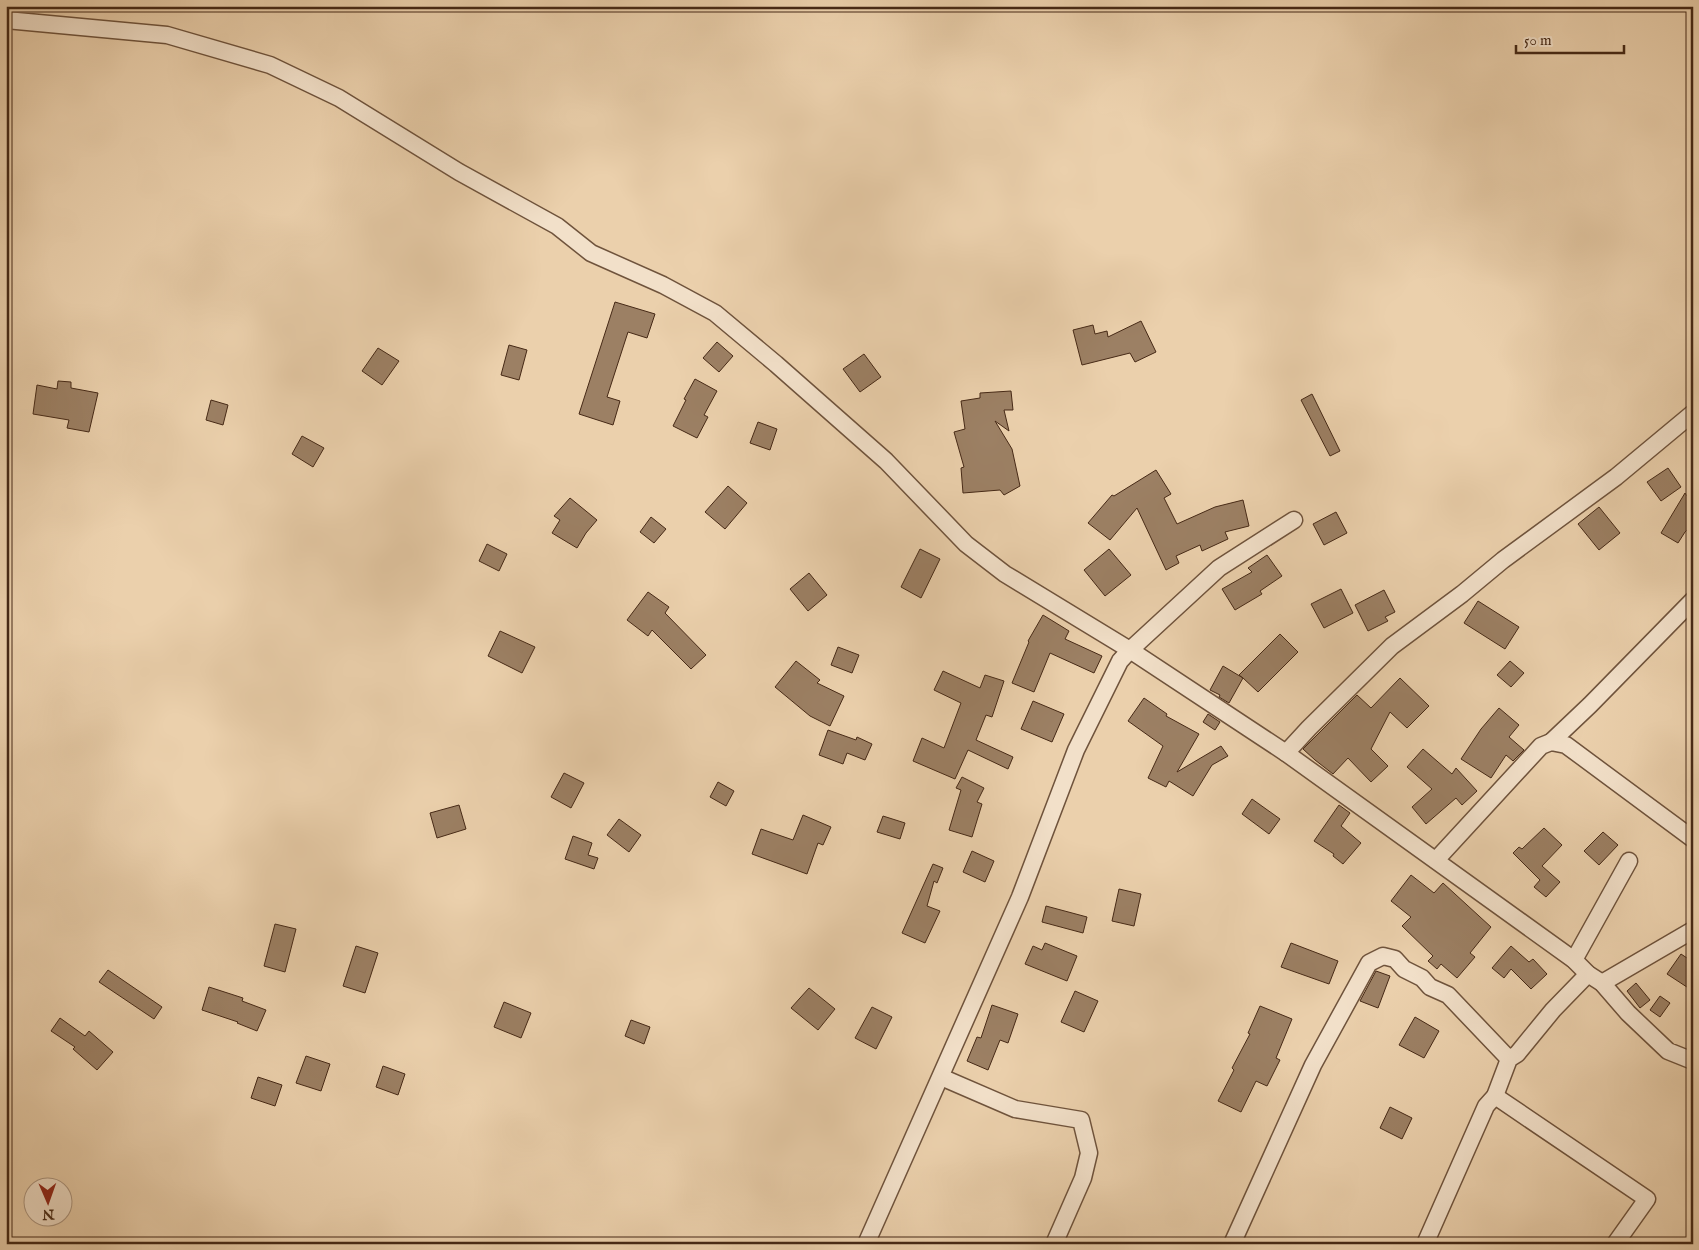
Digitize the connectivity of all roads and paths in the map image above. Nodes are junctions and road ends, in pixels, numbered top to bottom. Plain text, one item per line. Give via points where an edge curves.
1 (6, 20) edge
2 (1693, 413) edge
3 (1294, 520) dead end
4 (1693, 600) edge
5 (1130, 650) junction
6 (1551, 742) junction
7 (1286, 753) junction
8 (1693, 839) edge
9 (1436, 860) junction
10 (1629, 861) dead end
11 (1693, 930) edge
12 (1574, 960) junction
13 (1588, 974) junction
14 (1602, 983) junction
15 (1509, 1059) junction
16 (1693, 1061) edge
17 (941, 1076) junction
18 (1495, 1096) junction
19 (866, 1244) edge
20 (1054, 1244) edge
21 (1232, 1244) edge
22 (1425, 1244) edge
23 (1615, 1244) edge

1 - 5 street via 167,35 270,65 338,98 459,172 557,226 591,253 663,285 715,313 886,461 966,544 1005,574
2 - 7 street via 1616,477 1392,646
3 - 5 street via 1219,568
4 - 6 street
5 - 7 street
5 - 17 street via 1120,661 1076,750 1020,896
6 - 8 street via 1566,744
6 - 9 street via 1541,746
7 - 9 street
9 - 12 street
10 - 12 street
11 - 14 street
12 - 13 street
13 - 14 street
13 - 15 street
14 - 16 street via 1668,1051
15 - 18 street
15 - 21 street via 1448,996 1404,969 1396,959 1383,956 1369,963 1313,1065
17 - 19 street
17 - 20 street via 1014,1109 1081,1120 1089,1152 1083,1178
18 - 22 street via 1486,1106
18 - 23 street via 1648,1199

